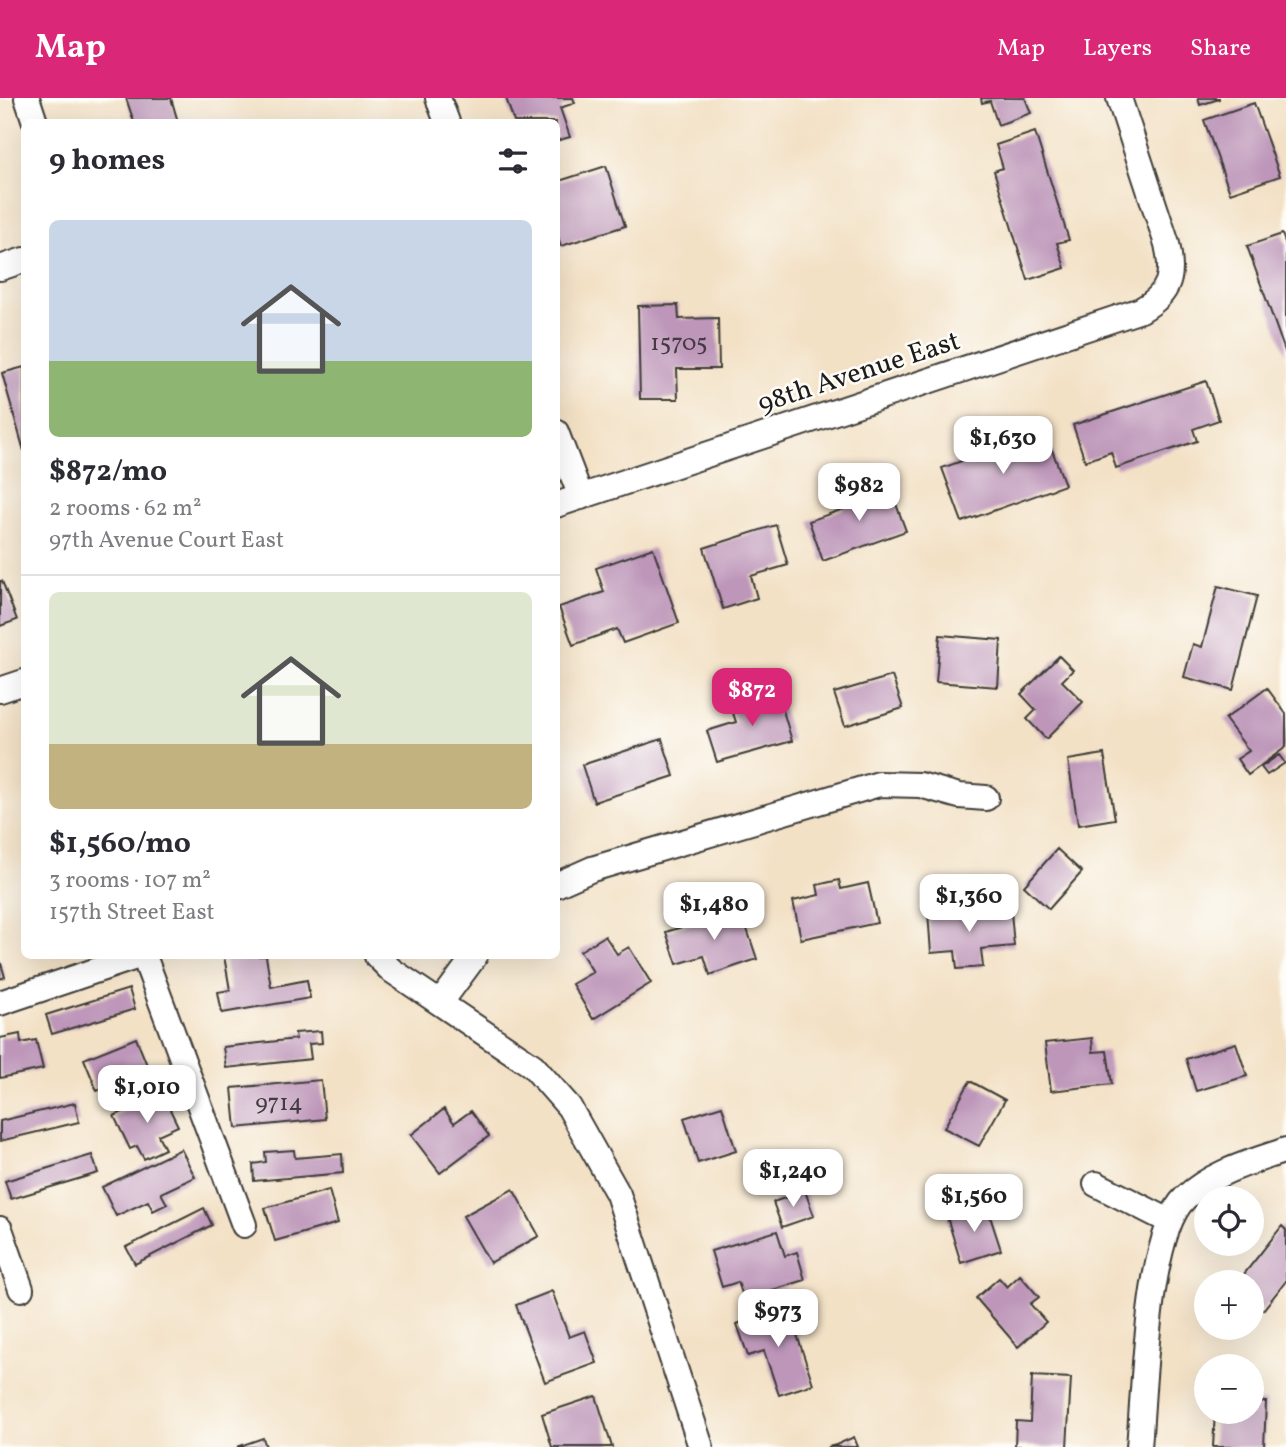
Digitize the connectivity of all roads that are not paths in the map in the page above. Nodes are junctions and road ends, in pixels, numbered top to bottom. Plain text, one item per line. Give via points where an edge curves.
1 (27, 98) edge
2 (438, 98) edge
3 (1119, 98) edge
4 (34, 119) edge
5 (446, 119) edge
6 (21, 261) edge
7 (0, 268) edge
8 (560, 442) edge
9 (581, 497) junction
10 (560, 504) edge
11 (21, 683) edge
12 (0, 690) edge
13 (986, 798) dead end
14 (560, 883) edge
15 (130, 959) edge
16 (145, 959) edge
17 (380, 959) edge
18 (473, 959) edge
19 (441, 1002) junction
20 (0, 1003) edge
21 (1286, 1150) edge
22 (1096, 1184) dead end
23 (1169, 1221) junction
24 (244, 1225) dead end
25 (0, 1229) edge
26 (21, 1289) dead end
27 (701, 1447) edge
28 (1139, 1447) edge

1 - 4 street
2 - 5 street
3 - 9 street, 98th Avenue East via 1172,264 1170,282 1152,304
6 - 7 street
8 - 9 street
9 - 10 street, 98th Avenue East
11 - 12 street
13 - 14 street via 920,785 879,784 592,869
15 - 20 street
16 - 24 street
17 - 19 street
18 - 19 street
19 - 27 street via 533,1066 569,1107 618,1194
21 - 23 street via 1201,1185
22 - 23 street
23 - 28 street via 1153,1286
25 - 26 street

